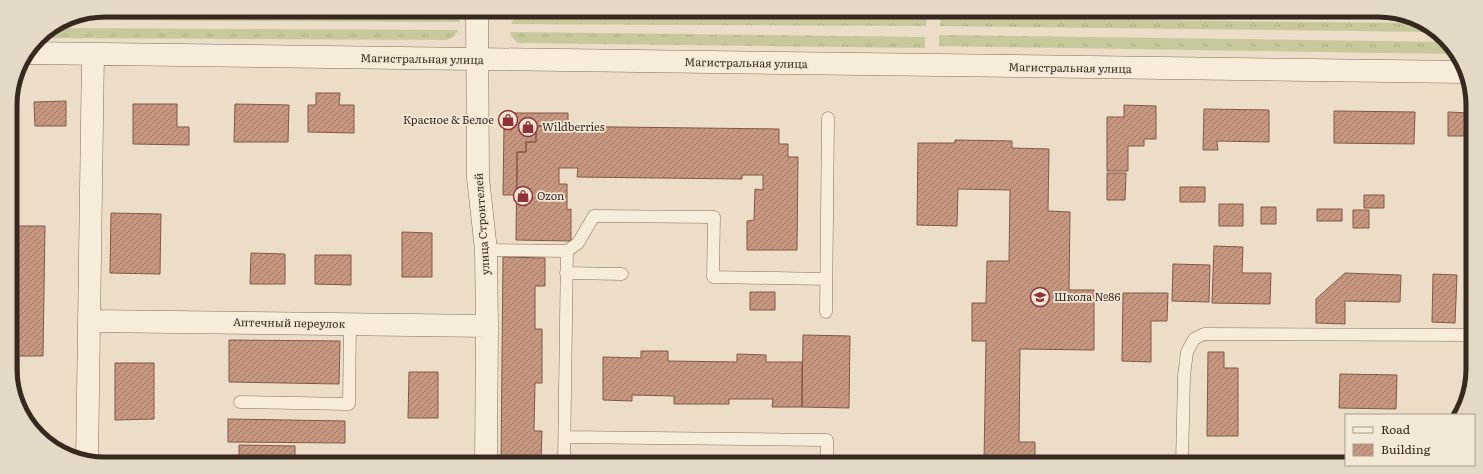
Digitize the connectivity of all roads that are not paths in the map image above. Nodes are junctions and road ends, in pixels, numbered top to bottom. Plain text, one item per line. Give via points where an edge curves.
1 (477, 17) edge
2 (34, 53) edge
3 (93, 54) junction
4 (478, 60) junction
5 (1459, 72) edge
6 (828, 118) dead end
7 (486, 250) junction
8 (567, 251) junction
9 (566, 273) junction
10 (622, 274) dead end
11 (826, 279) junction
12 (826, 312) dead end
13 (90, 321) junction
14 (350, 324) junction
15 (487, 326) junction
16 (1466, 335) edge
17 (240, 402) dead end
18 (564, 437) junction
19 (87, 455) edge
20 (486, 457) edge
21 (564, 457) edge
22 (827, 457) edge
23 (1182, 457) edge

1 - 4 street, улица Строителей
2 - 3 street, Магистральная улица
3 - 4 street, Магистральная улица
3 - 13 street
4 - 5 street, Магистральная улица
4 - 7 street, улица Строителей via 478,178
6 - 11 lane
7 - 8 lane
7 - 15 street, улица Строителей
8 - 9 lane
8 - 11 lane via 578,243 594,216 714,217 713,277
9 - 10 lane
9 - 18 lane
11 - 12 lane
13 - 14 street, Аптечный переулок
13 - 19 street
14 - 15 street, Аптечный переулок
14 - 17 lane via 349,404
15 - 20 street, улица Строителей
16 - 23 lane via 1204,334 1194,339 1187,352
18 - 21 lane
18 - 22 lane via 827,440

